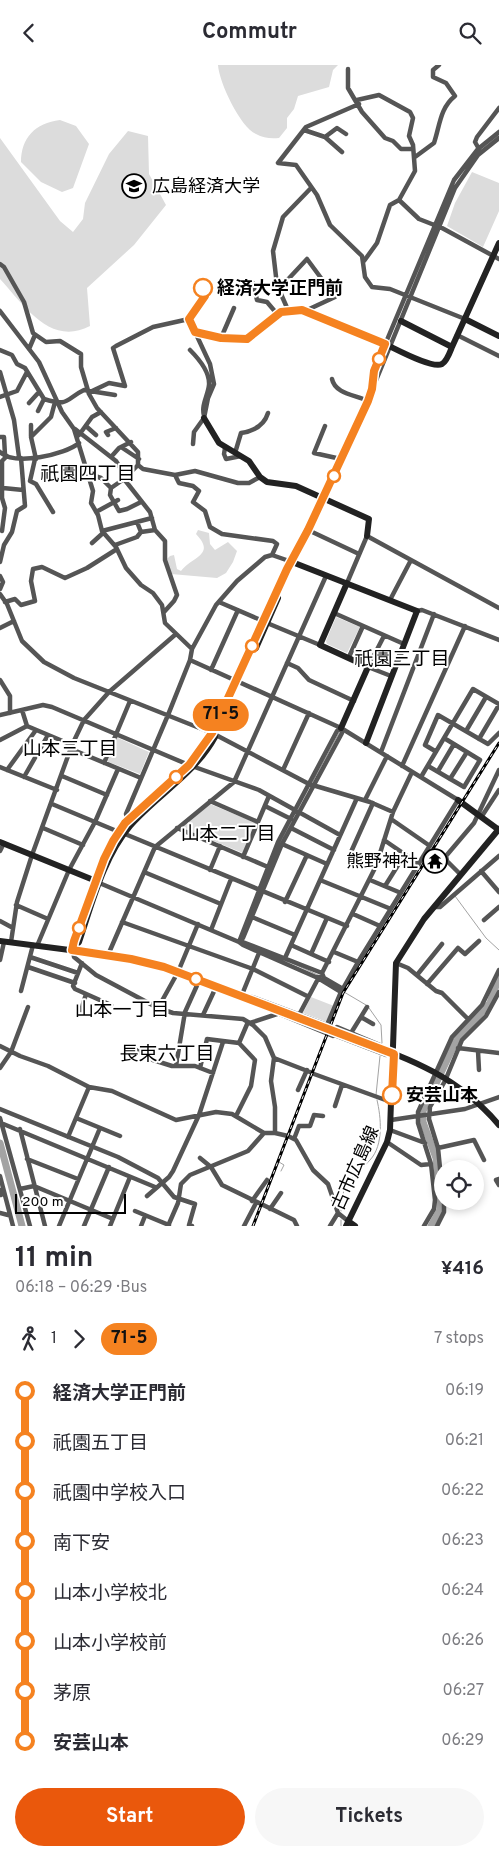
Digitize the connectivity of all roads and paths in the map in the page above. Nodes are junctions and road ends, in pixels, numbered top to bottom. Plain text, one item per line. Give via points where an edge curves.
1 (439, 65) edge
2 (348, 69) dead end
3 (358, 102) junction
4 (499, 108) edge
5 (304, 130) junction
6 (499, 132) edge
7 (346, 134) dead end
8 (325, 137) junction
9 (499, 138) edge
10 (413, 149) junction
11 (480, 150) junction
12 (342, 152) dead end
13 (414, 157) junction
14 (311, 188) junction
15 (399, 200) junction
16 (436, 226) junction
17 (499, 243) edge
18 (496, 258) edge
19 (364, 261) junction
20 (0, 264) edge
21 (253, 283) dead end
22 (279, 289) junction
23 (205, 296) dead end
24 (408, 296) junction
25 (234, 308) dead end
26 (288, 310) junction
27 (0, 311) edge
28 (305, 311) junction
29 (278, 315) junction
30 (189, 319) junction
31 (465, 319) junction
32 (401, 321) junction
33 (195, 332) junction
34 (35, 335) junction
35 (457, 335) junction
36 (499, 336) edge
37 (221, 338) junction
38 (388, 345) junction
39 (452, 347) junction
40 (29, 349) junction
41 (0, 350) edge
42 (190, 350) dead end
43 (81, 354) junction
44 (87, 354) dead end
45 (499, 355) edge
46 (0, 372) edge
47 (27, 372) junction
48 (332, 379) dead end
49 (372, 389) joint
50 (39, 392) junction
51 (90, 392) junction
52 (8, 395) junction
53 (115, 395) dead end
54 (0, 397) edge
55 (44, 399) junction
56 (368, 401) junction
57 (29, 403) dead end
58 (56, 403) junction
59 (38, 411) dead end
60 (101, 412) junction
61 (268, 413) dead end
62 (204, 417) junction
63 (31, 425) dead end
64 (325, 426) dead end
65 (87, 427) junction
66 (116, 428) junction
67 (79, 435) junction
68 (96, 435) dead end
69 (108, 435) dead end
70 (0, 437) edge
71 (31, 437) junction
72 (131, 442) junction
73 (79, 443) junction
74 (193, 444) dead end
75 (93, 445) junction
76 (121, 447) junction
77 (82, 450) junction
78 (0, 451) edge
79 (239, 454) junction
80 (6, 456) junction
81 (20, 457) junction
82 (111, 457) junction
83 (35, 459) junction
84 (342, 459) junction
85 (139, 462) junction
86 (23, 474) junction
87 (89, 474) junction
88 (175, 475) junction
89 (260, 477) junction
90 (124, 479) junction
91 (30, 481) junction
92 (3, 488) junction
93 (23, 488) junction
94 (111, 488) junction
95 (324, 497) junction
96 (116, 501) junction
97 (141, 502) junction
98 (53, 512) dead end
99 (96, 512) junction
100 (152, 518) junction
101 (136, 522) junction
102 (155, 530) junction
103 (308, 530) junction
104 (2, 531) dead end
105 (102, 532) junction
106 (141, 532) junction
107 (367, 536) junction
108 (92, 543) dead end
109 (116, 547) junction
110 (359, 553) junction
111 (272, 555) junction
112 (411, 561) junction
113 (0, 562) edge
114 (292, 562) junction
115 (0, 576) edge
116 (326, 576) junction
117 (347, 583) junction
118 (0, 589) edge
119 (0, 594) edge
120 (390, 600) junction
121 (5, 602) junction
122 (219, 602) junction
123 (499, 608) edge
124 (238, 610) junction
125 (416, 611) junction
126 (164, 612) junction
127 (334, 613) junction
128 (434, 614) junction
129 (14, 621) junction
130 (265, 622) junction
131 (362, 626) junction
132 (465, 626) junction
133 (0, 628) edge
134 (499, 631) edge
135 (176, 634) junction
136 (384, 635) junction
137 (298, 637) junction
138 (497, 639) edge
139 (404, 644) junction
140 (320, 645) junction
141 (192, 649) junction
142 (349, 657) junction
143 (190, 660) junction
144 (287, 663) junction
145 (368, 667) junction
146 (212, 670) junction
147 (391, 676) junction
148 (0, 680) edge
149 (238, 682) junction
150 (109, 691) junction
151 (272, 697) junction
152 (486, 697) junction
153 (130, 701) junction
154 (354, 701) junction
155 (499, 705) edge
156 (22, 710) junction
157 (10, 713) junction
158 (309, 713) junction
159 (0, 715) edge
160 (168, 715) junction
161 (84, 719) junction
162 (452, 723) junction
163 (27, 726) junction
164 (341, 728) junction
165 (36, 730) junction
166 (466, 731) junction
167 (116, 733) junction
168 (499, 733) edge
169 (214, 734) junction
170 (48, 735) junction
171 (444, 738) junction
172 (479, 739) junction
173 (0, 740) edge
174 (366, 743) junction
175 (454, 744) junction
176 (71, 747) junction
177 (154, 750) junction
178 (248, 751) junction
179 (436, 751) junction
180 (381, 752) junction
181 (467, 752) junction
182 (387, 756) junction
183 (104, 763) junction
184 (192, 766) junction
185 (402, 766) junction
186 (428, 766) junction
187 (0, 767) edge
188 (118, 769) junction
189 (7, 770) junction
190 (283, 770) junction
191 (499, 770) edge
192 (438, 771) junction
193 (412, 772) junction
194 (62, 776) junction
195 (24, 777) junction
196 (421, 777) junction
197 (141, 778) junction
198 (450, 779) junction
199 (234, 781) junction
200 (312, 784) junction
201 (57, 791) junction
202 (499, 791) edge
203 (107, 795) junction
204 (270, 795) junction
205 (357, 798) junction
206 (366, 800) junction
207 (458, 800) junction
208 (210, 801) junction
209 (373, 803) junction
210 (52, 804) junction
211 (265, 806) junction
212 (298, 812) junction
213 (393, 812) junction
214 (480, 815) junction
215 (291, 819) junction
216 (391, 819) junction
217 (128, 821) junction
218 (95, 822) junction
219 (258, 822) junction
220 (43, 828) junction
221 (178, 828) junction
222 (291, 828) junction
223 (499, 830) edge
224 (122, 833) junction
225 (340, 835) junction
226 (384, 840) junction
227 (2, 842) edge
228 (282, 844) junction
229 (83, 845) junction
230 (220, 846) junction
231 (430, 846) junction
232 (155, 847) junction
233 (334, 850) junction
234 (0, 851) edge
235 (352, 852) dead end
236 (404, 854) junction
237 (32, 855) junction
238 (307, 855) junction
239 (499, 856) edge
240 (244, 857) junction
241 (327, 864) junction
242 (419, 864) junction
243 (268, 867) junction
244 (69, 870) junction
245 (210, 870) junction
246 (144, 871) junction
247 (481, 871) junction
248 (461, 875) junction
249 (231, 879) junction
250 (320, 880) junction
251 (370, 880) junction
252 (98, 882) junction
253 (385, 886) junction
254 (260, 891) junction
255 (499, 892) edge
256 (401, 893) junction
257 (133, 897) junction
258 (361, 897) junction
259 (285, 902) junction
260 (221, 904) junction
261 (16, 905) junction
262 (435, 907) junction
263 (499, 907) edge
264 (307, 909) junction
265 (391, 909) junction
266 (353, 914) junction
267 (252, 917) junction
268 (327, 918) junction
269 (48, 919) junction
270 (484, 920) dead end
271 (0, 921) edge
272 (122, 922) junction
273 (198, 924) junction
274 (347, 926) junction
275 (380, 926) junction
276 (13, 928) junction
277 (211, 929) junction
278 (295, 935) junction
279 (479, 941) dead end
280 (5, 942) edge
281 (239, 942) junction
282 (442, 944) dead end
283 (35, 945) junction
284 (291, 945) junction
285 (189, 946) junction
286 (72, 950) junction
287 (334, 952) junction
288 (259, 953) junction
289 (311, 954) junction
290 (108, 955) junction
291 (30, 957) junction
292 (285, 958) junction
293 (0, 960) edge
294 (358, 962) junction
295 (82, 963) junction
296 (329, 963) junction
297 (396, 963) junction
298 (28, 967) junction
299 (253, 969) junction
300 (499, 970) edge
301 (178, 972) junction
302 (78, 973) junction
303 (416, 975) junction
304 (320, 976) junction
305 (200, 981) junction
306 (75, 983) junction
307 (427, 984) junction
308 (216, 987) junction
309 (21, 991) dead end
310 (342, 991) junction
311 (499, 993) edge
312 (86, 994) junction
313 (307, 996) junction
314 (241, 997) junction
315 (111, 1005) dead end
316 (482, 1006) junction
317 (28, 1007) dead end
318 (367, 1007) dead end
319 (158, 1008) junction
320 (81, 1011) dead end
321 (488, 1011) junction
322 (300, 1013) dead end
323 (184, 1014) junction
324 (277, 1014) junction
325 (203, 1015) junction
326 (361, 1017) junction
327 (468, 1019) junction
328 (249, 1023) junction
329 (372, 1024) dead end
330 (328, 1030) junction
331 (351, 1033) junction
332 (223, 1042) junction
333 (239, 1043) junction
334 (0, 1045) edge
335 (133, 1048) dead end
336 (458, 1048) junction
337 (478, 1051) junction
338 (10, 1052) junction
339 (389, 1053) junction
340 (499, 1053) edge
341 (274, 1058) junction
342 (176, 1066) junction
343 (0, 1068) edge
344 (200, 1068) junction
345 (479, 1070) dead end
346 (310, 1072) junction
347 (213, 1073) junction
348 (438, 1073) junction
349 (446, 1078) junction
350 (342, 1085) junction
351 (89, 1087) junction
352 (298, 1090) dead end
353 (499, 1097) edge
354 (391, 1102) junction
355 (480, 1104) junction
356 (335, 1106) dead end
357 (0, 1109) edge
358 (199, 1115) junction
359 (428, 1115) junction
360 (236, 1116) junction
361 (323, 1116) dead end
362 (418, 1116) junction
363 (76, 1118) junction
364 (391, 1120) junction
365 (1, 1121) edge
366 (499, 1125) edge
367 (100, 1128) junction
368 (20, 1129) junction
369 (390, 1130) junction
370 (264, 1133) junction
371 (275, 1133) junction
372 (120, 1136) dead end
373 (68, 1137) junction
374 (294, 1139) junction
375 (387, 1142) junction
376 (425, 1143) junction
377 (92, 1147) junction
378 (438, 1148) junction
379 (200, 1157) dead end
380 (87, 1158) junction
381 (27, 1159) junction
382 (439, 1160) edge
383 (484, 1160) dead end
384 (431, 1164) junction
385 (109, 1167) junction
386 (211, 1167) junction
387 (0, 1176) edge
388 (130, 1177) junction
389 (78, 1179) junction
390 (499, 1179) edge
391 (267, 1180) dead end
392 (162, 1183) junction
393 (499, 1185) edge
394 (34, 1186) junction
395 (155, 1187) junction
396 (20, 1189) junction
397 (1, 1190) edge
398 (281, 1193) dead end
399 (147, 1196) dead end
400 (179, 1197) junction
401 (69, 1200) junction
402 (254, 1202) junction
403 (270, 1209) junction
404 (91, 1210) junction
405 (444, 1210) edge
406 (135, 1211) dead end
407 (0, 1213) edge
408 (338, 1213) junction
409 (8, 1215) junction
410 (146, 1216) junction
411 (113, 1219) junction
412 (347, 1223) edge
413 (12, 1226) edge
414 (30, 1226) edge
415 (45, 1226) edge
416 (59, 1226) edge
417 (84, 1226) edge
418 (110, 1226) edge
419 (141, 1226) edge
420 (168, 1226) edge
421 (192, 1226) edge
422 (244, 1226) edge
423 (297, 1226) edge
424 (330, 1226) edge
425 (355, 1226) edge
426 (424, 1226) edge
427 (437, 1226) edge

1 - 13 street via 433,70 433,77 446,83 455,96 446,106 437,126 434,143
2 - 3 street via 347,84
3 - 5 street
3 - 10 street via 370,123 385,139 393,141 401,149
3 - 10 street via 379,95 410,112 413,117 409,136
4 - 11 street via 477,137 475,142
5 - 8 street
5 - 14 street via 278,163 296,165
6 - 11 street
7 - 8 street via 337,128
8 - 12 street
9 - 11 street
10 - 13 street
11 - 16 street via 460,178
13 - 15 street via 415,171
14 - 19 street via 330,225
14 - 22 street via 289,209 279,226 273,263
15 - 16 street via 418,219
15 - 19 street via 390,205 377,243
16 - 18 street
16 - 24 street
17 - 18 street
18 - 31 street
19 - 24 street via 365,277 372,287
20 - 34 street via 24,302
21 - 29 street via 258,299 267,302
22 - 26 street
22 - 28 street via 307,259 335,297
23 - 30 street
24 - 31 street
24 - 32 street
24 - 38 street
25 - 37 street
26 - 28 street
26 - 29 street
27 - 40 street
28 - 38 street
29 - 37 street via 247,339
30 - 33 street
30 - 51 street via 153,327 113,348 125,386 109,383
31 - 35 street
31 - 36 street
32 - 38 street
32 - 39 street
33 - 37 street
33 - 62 street via 210,364 214,384
34 - 40 street
34 - 43 street via 46,342 58,340
35 - 39 street
35 - 45 street
38 - 39 street via 440,365 445,363
38 - 49 street
40 - 58 street via 39,362
41 - 47 street via 12,355
42 - 62 street via 203,367 209,385
43 - 44 street
43 - 51 street
46 - 52 street
47 - 50 street
47 - 52 street via 19,389
48 - 56 street via 340,391
49 - 56 street
50 - 55 street
50 - 57 street
51 - 53 street
51 - 58 street via 82,391 70,401
51 - 60 street
52 - 54 street
52 - 81 street
55 - 58 street
55 - 59 street
56 - 84 street
58 - 67 street
58 - 71 street via 51,417
60 - 65 street via 92,417
60 - 66 street
61 - 79 street via 264,424 241,433
62 - 74 street via 194,431
62 - 79 street via 219,443
63 - 71 street
64 - 84 street via 314,453
65 - 67 street
65 - 68 street
66 - 69 street via 106,432
66 - 72 street
67 - 73 street
67 - 75 street
70 - 80 street via 4,437
71 - 83 street
72 - 76 street
72 - 85 street via 138,451
73 - 77 street
73 - 83 street via 68,450
75 - 77 street
75 - 82 street
76 - 82 street
76 - 85 street
77 - 87 street
78 - 80 street
79 - 89 street
80 - 81 street
80 - 92 street via 2,461 6,474
81 - 83 street
81 - 86 street
82 - 90 street via 121,469
83 - 91 street
84 - 95 street
85 - 88 street via 143,469
85 - 90 street
86 - 91 street
86 - 93 street
87 - 94 street via 101,478
87 - 99 street via 93,491 91,503
88 - 89 street via 195,471 238,483 249,483
88 - 111 street via 178,483 193,486 199,491 193,502 205,511 210,527 226,536 273,541 277,544
89 - 95 street via 267,482 296,486
90 - 94 street
90 - 97 street
91 - 93 street
91 - 98 street via 36,484
92 - 93 street
92 - 104 street
93 - 113 street via 25,506 17,511
94 - 96 street via 110,495
95 - 103 street
95 - 107 street via 369,519
96 - 97 street via 118,511
96 - 99 street
97 - 100 street
99 - 105 street
100 - 101 street
100 - 102 street
101 - 105 street
101 - 106 street
102 - 106 street
102 - 126 street via 165,541 164,560 177,595
103 - 110 street
103 - 114 street
105 - 108 street
105 - 109 street
106 - 109 street via 138,537
107 - 110 street
107 - 112 street
109 - 121 street via 87,568 64,578 42,567 33,569 34,601 21,605 15,599
109 - 126 street via 126,568 153,593
110 - 117 street
111 - 114 street
111 - 122 street via 265,557 237,581
112 - 120 street
112 - 123 street
114 - 116 street
114 - 130 street
115 - 118 street via 3,582
116 - 117 street
116 - 137 street
117 - 120 street
117 - 127 street
119 - 121 street
120 - 125 street
121 - 129 street
122 - 124 street
122 - 141 street
124 - 130 street
124 - 146 street
125 - 128 street
125 - 139 street
126 - 135 street via 165,623
127 - 131 street
127 - 140 street
128 - 132 street
128 - 180 street
129 - 133 street
129 - 150 street via 22,641 44,662
130 - 137 street
130 - 149 street
131 - 136 street
131 - 142 street
132 - 138 street
132 - 185 street
134 - 138 street
135 - 141 street
135 - 150 street
136 - 139 street
136 - 145 street
137 - 140 street
137 - 144 street
139 - 147 street
140 - 142 street
141 - 143 street
142 - 145 street
143 - 146 street
143 - 160 street
144 - 151 street
144 - 154 street via 298,668 310,680
145 - 147 street
145 - 154 street
146 - 149 street
147 - 174 street
148 - 157 street via 10,696
149 - 151 street
149 - 169 street
150 - 153 street
150 - 161 street
151 - 158 street
151 - 178 street
152 - 155 street
152 - 162 street via 473,689
152 - 166 street
153 - 160 street
153 - 167 street
154 - 164 street
155 - 172 street
156 - 157 street
156 - 161 street via 43,705
156 - 163 street
157 - 159 street
158 - 164 street
158 - 190 street
160 - 169 street
160 - 177 street
161 - 167 street
161 - 176 street
162 - 166 street
162 - 171 street
162 - 179 street via 438,715 425,745
163 - 165 street
163 - 173 street
164 - 174 street
164 - 200 street via 342,733
165 - 170 street
165 - 189 street
166 - 172 street
167 - 177 street
167 - 183 street
168 - 172 street via 488,744
169 - 178 street
169 - 184 street
170 - 176 street
170 - 195 street
171 - 175 street
171 - 179 street
174 - 180 street
175 - 181 street
175 - 192 street
176 - 183 street
176 - 194 street
177 - 184 street
177 - 197 street
178 - 190 street
178 - 199 street
179 - 186 street
180 - 182 street
181 - 198 street
181 - 198 street via 480,760 464,787
182 - 185 street
182 - 206 street
183 - 188 street
184 - 199 street
184 - 217 street
184 - 224 street
185 - 193 street
186 - 192 street
186 - 196 street
187 - 189 street
188 - 197 street
188 - 203 street
189 - 195 street
190 - 200 street
191 - 214 street
192 - 198 street
193 - 196 street
193 - 213 street
194 - 201 street
194 - 203 street
195 - 201 street
196 - 207 street
197 - 217 street via 126,814
199 - 204 street
199 - 208 street
200 - 205 street
200 - 212 street
201 - 210 street
202 - 214 street
203 - 218 street
204 - 211 street
204 - 212 street
205 - 206 street
205 - 225 street
206 - 209 street
207 - 214 street
207 - 231 street
208 - 219 street
208 - 221 street
209 - 213 street
209 - 235 street
210 - 218 street
210 - 220 street
211 - 215 street
211 - 219 street
212 - 215 street
212 - 222 street
212 - 225 street
213 - 216 street
214 - 223 street
214 - 248 street via 446,856
215 - 243 street
216 - 226 street
216 - 231 street
217 - 224 street
218 - 224 street
218 - 229 street
219 - 240 street
220 - 229 street
220 - 237 street
221 - 230 street
221 - 232 street
222 - 228 street
222 - 233 street
223 - 248 street, 古市広島線
224 - 232 street
224 - 252 street
225 - 233 street
226 - 236 street
226 - 251 street
227 - 234 street
227 - 237 street
228 - 238 street
228 - 254 street
229 - 244 street
230 - 240 street
230 - 245 street
231 - 242 street
232 - 245 street
232 - 246 street
233 - 241 street
236 - 242 street
236 - 253 street
237 - 244 street
237 - 261 street
238 - 241 street
238 - 259 street
239 - 247 street
240 - 243 street
241 - 250 street
242 - 256 street
243 - 254 street
244 - 252 street
244 - 269 street
245 - 249 street
246 - 257 street
246 - 260 street
247 - 255 street
247 - 262 street via 440,907
248 - 262 street, 古市広島線
249 - 254 street
249 - 260 street
250 - 258 street
250 - 264 street
251 - 253 street
251 - 258 street
252 - 257 street
252 - 286 street via 78,942
253 - 256 street
254 - 259 street
254 - 267 street
254 - 281 street
256 - 265 street
257 - 272 street
257 - 273 street
258 - 265 street
258 - 266 street
259 - 264 street
260 - 277 street
261 - 269 street
261 - 276 street
262 - 297 street, 古市広島線 via 404,947
263 - 270 street
264 - 268 street
264 - 278 street
265 - 275 street
266 - 274 street
266 - 275 street
267 - 278 street
267 - 281 street
268 - 274 street
268 - 289 street
269 - 283 street
271 - 276 street
272 - 285 street
272 - 290 street
273 - 277 street
273 - 285 street
274 - 287 street
275 - 294 street
276 - 280 street
277 - 281 street
278 - 284 street
279 - 307 street via 465,954 458,948
280 - 283 street
280 - 293 street
281 - 288 street
281 - 292 street via 244,941
282 - 303 street
283 - 286 street
283 - 291 street
284 - 289 street
284 - 292 street
285 - 299 street
285 - 301 street
286 - 290 street
286 - 295 street via 74,957
287 - 294 street
287 - 296 street
288 - 299 street
288 - 304 street
289 - 296 street
290 - 301 street
291 - 298 street
291 - 302 street
292 - 304 street
294 - 310 street
295 - 302 street
295 - 319 street via 96,975
296 - 304 street
297 - 303 street
297 - 339 street, 古市広島線
298 - 306 street
298 - 309 street
299 - 313 street
299 - 314 street
300 - 316 street
301 - 305 street
301 - 319 street
302 - 306 street
303 - 307 street
304 - 310 street
304 - 313 street
305 - 308 street
305 - 323 street
306 - 312 street via 75,989
307 - 327 street via 449,998
308 - 314 street
308 - 325 street
310 - 330 street
311 - 321 street
312 - 315 street
312 - 320 street
313 - 322 street
314 - 324 street
314 - 330 street
316 - 321 street
316 - 327 street
317 - 338 street
318 - 326 street
319 - 323 street
321 - 336 street
323 - 325 street
323 - 342 street
324 - 328 street
324 - 330 street
325 - 328 street via 243,1019
326 - 329 street
326 - 331 street
327 - 348 street via 452,1037
328 - 333 street
328 - 341 street via 265,1037
330 - 331 street via 337,1027
330 - 339 street
330 - 339 street via 378,1053
331 - 339 street via 380,1045
332 - 333 street
332 - 344 street via 207,1039
332 - 347 street
333 - 360 street via 255,1060 251,1086
334 - 338 street
335 - 342 street via 153,1060
336 - 337 street
336 - 349 street
337 - 340 street
337 - 345 street
338 - 343 street
338 - 351 street via 48,1066
339 - 348 street
339 - 354 street, 古市広島線
341 - 346 street
341 - 371 street via 271,1081
342 - 344 street
344 - 347 street
346 - 350 street
346 - 352 street
347 - 358 street
348 - 349 street
348 - 362 street via 422,1101
349 - 355 street
349 - 359 street
350 - 354 street
350 - 356 street
351 - 358 street via 112,1091 176,1120
351 - 363 street
353 - 355 street
354 - 364 street, 古市広島線
355 - 359 street
355 - 366 street
357 - 373 street
358 - 360 street via 216,1112
358 - 392 street via 174,1171
359 - 362 street
359 - 378 street
360 - 370 street
361 - 374 street via 314,1115 310,1126 299,1126
362 - 364 street
362 - 376 street
363 - 367 street
363 - 373 street
364 - 369 street, 古市広島線
365 - 368 street
365 - 396 street
367 - 372 street
367 - 377 street
368 - 380 street
368 - 381 street
369 - 375 street, 古市広島線
369 - 376 street
370 - 371 street
370 - 386 street via 248,1151
371 - 374 street
373 - 377 street
374 - 408 street via 314,1170 328,1184
375 - 384 street via 420,1165
375 - 412 street, 古市広島線
376 - 384 street
377 - 380 street
377 - 392 street via 158,1178
378 - 382 street
378 - 383 street via 474,1140
379 - 386 street
380 - 385 street
380 - 389 street
381 - 389 street
381 - 394 street
384 - 426 street via 434,1209
385 - 388 street
385 - 404 street
386 - 400 street via 190,1175 182,1184
386 - 402 street via 222,1185
387 - 397 street
388 - 395 street
388 - 411 street
389 - 401 street
390 - 393 street via 496,1180
391 - 402 street
392 - 395 street
392 - 400 street via 174,1197
394 - 396 street
394 - 401 street
394 - 415 street
395 - 399 street
396 - 414 street
397 - 409 street
397 - 413 street
398 - 403 street
400 - 420 street
400 - 421 street via 195,1203 189,1225
401 - 404 street
401 - 416 street
402 - 403 street
402 - 422 street
403 - 423 street via 294,1220
404 - 411 street
404 - 417 street
405 - 427 street
406 - 410 street
407 - 409 street
408 - 412 street
408 - 424 street
409 - 413 street
410 - 419 street
410 - 420 street
411 - 418 street
412 - 425 street

